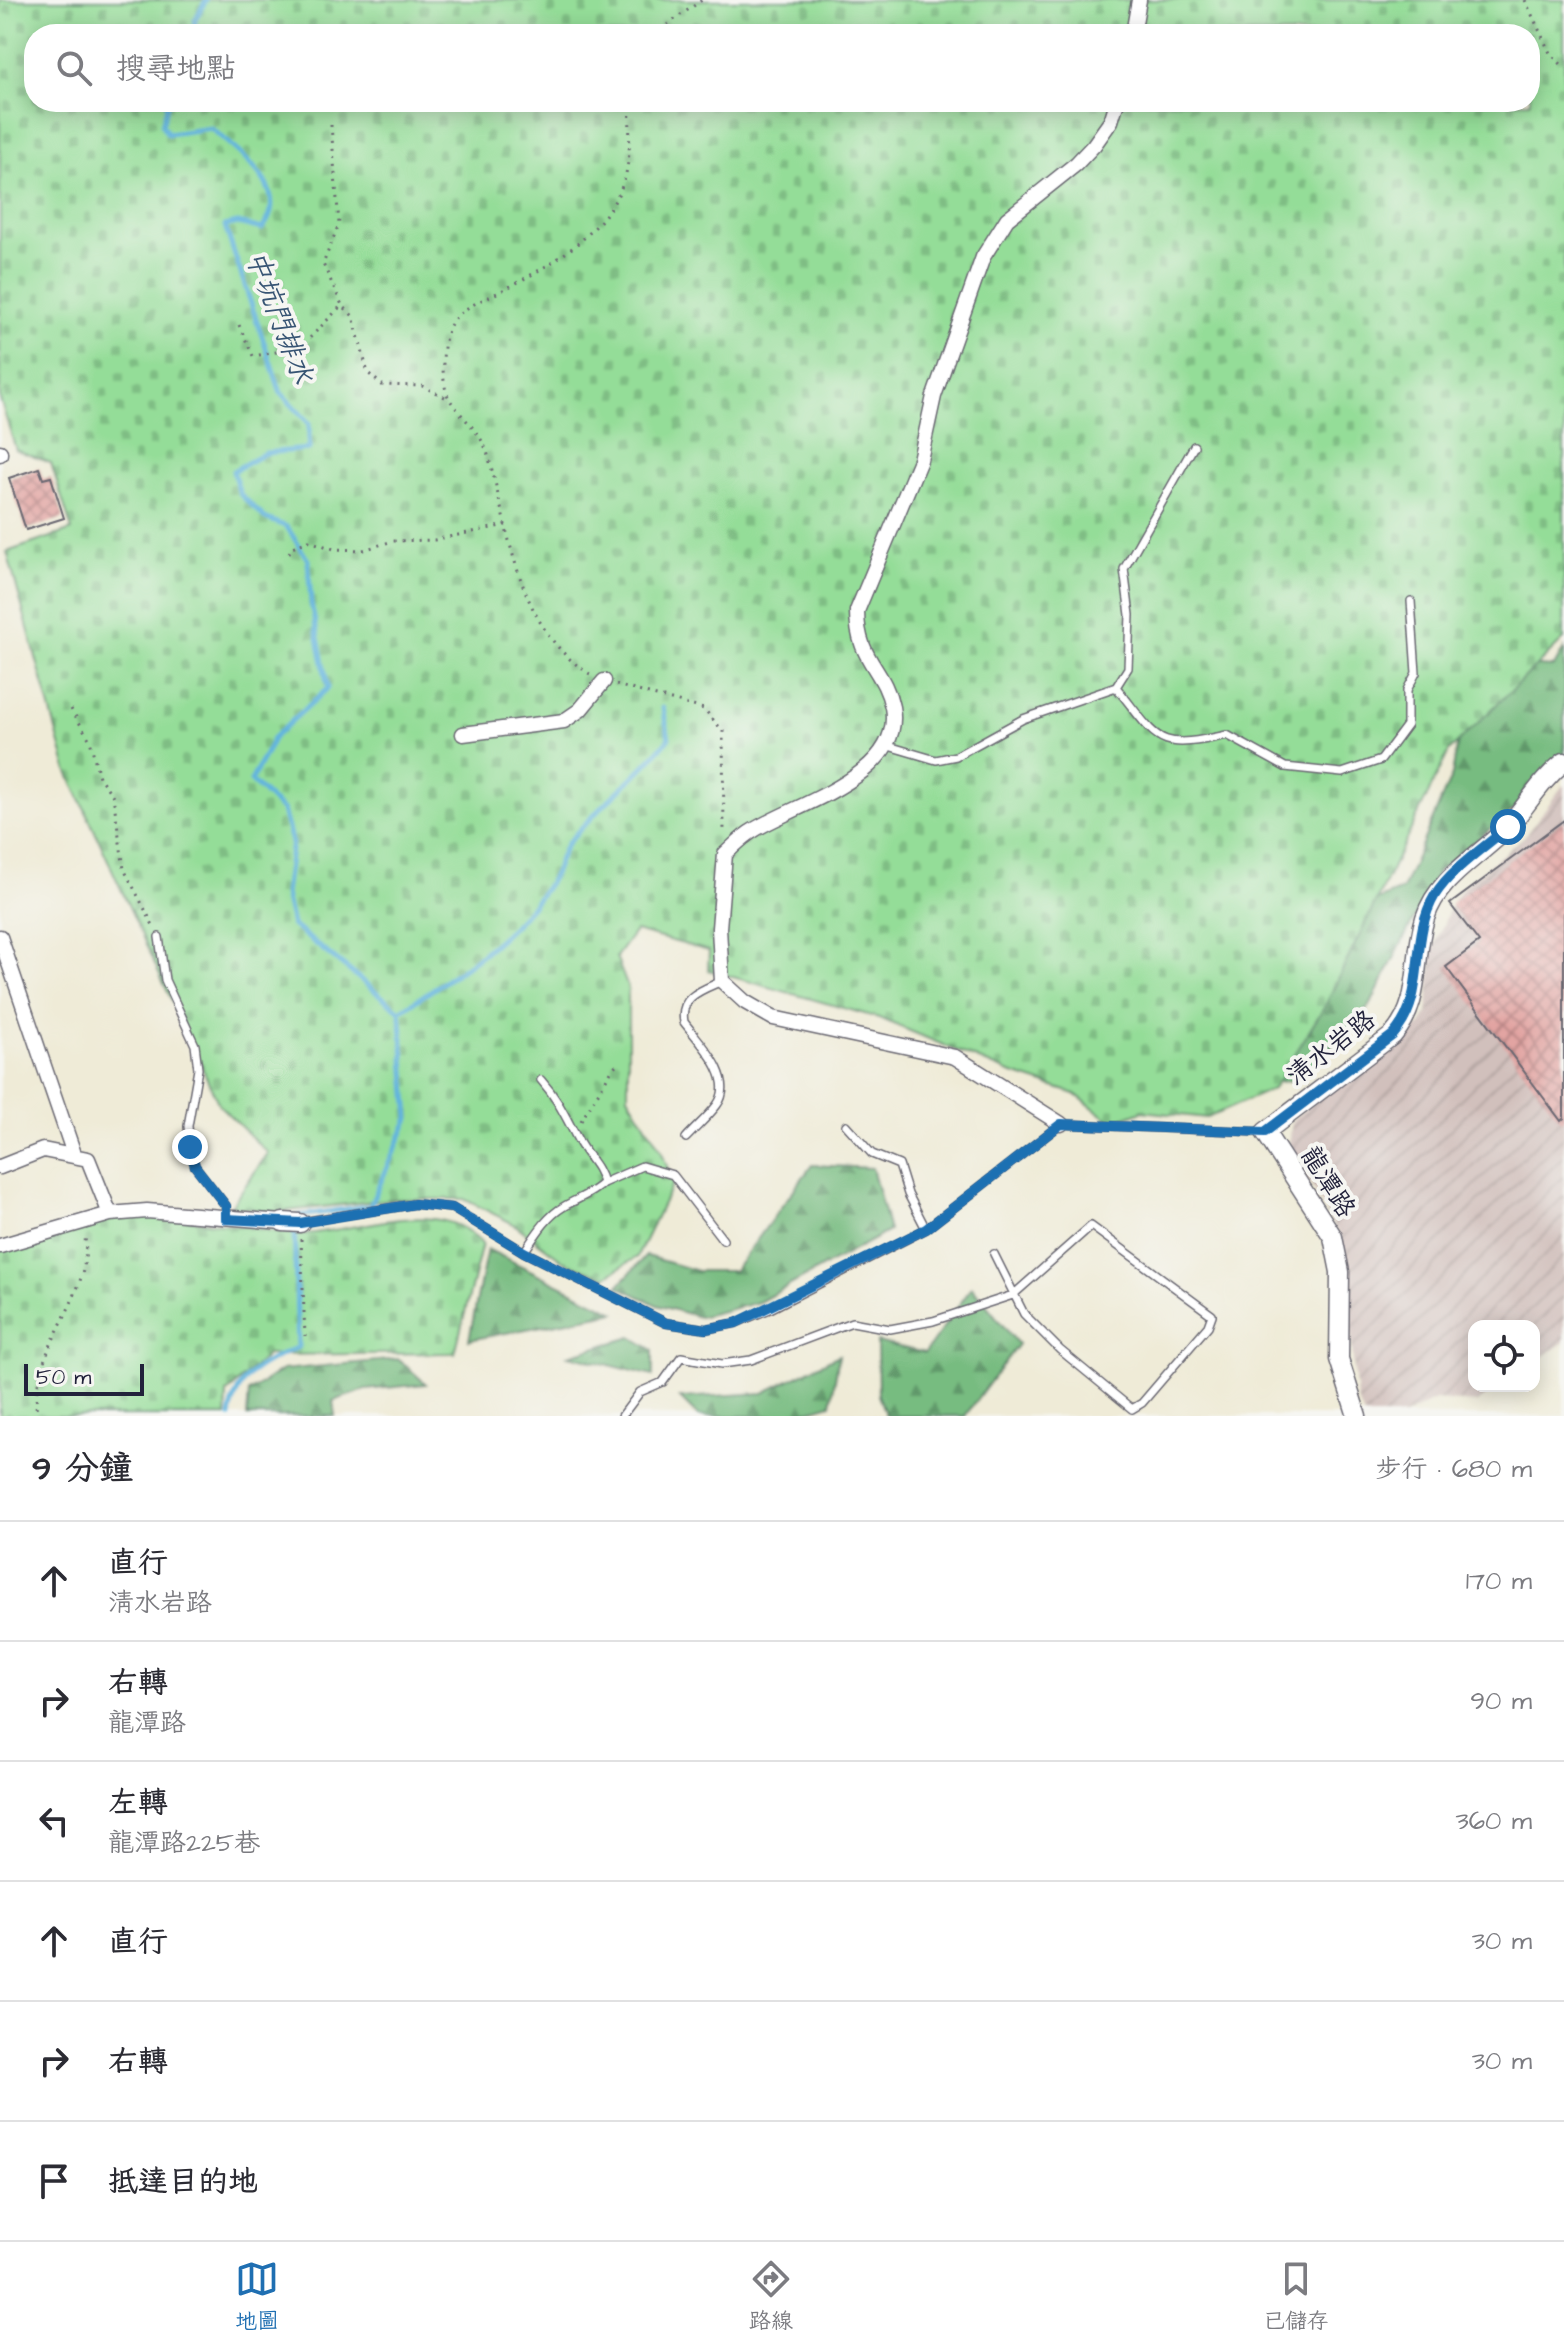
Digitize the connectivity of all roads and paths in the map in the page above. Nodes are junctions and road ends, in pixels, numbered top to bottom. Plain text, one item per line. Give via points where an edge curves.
1 (702, 0) edge
2 (1139, 0) edge
3 (1525, 0) edge
4 (668, 24) edge
5 (1135, 24) edge
6 (1536, 24) edge
7 (1540, 32) edge
8 (1564, 67) edge
9 (629, 112) edge
10 (1114, 112) edge
11 (331, 125) dead end
12 (342, 305) junction
13 (239, 325) dead end
14 (449, 399) junction
15 (1194, 446) dead end
16 (506, 525) junction
17 (289, 553) dead end
18 (1411, 601) dead end
19 (604, 681) junction
20 (1116, 687) junction
21 (71, 709) dead end
22 (463, 734) dead end
23 (885, 745) junction
24 (1564, 762) edge
25 (725, 854) junction
26 (0, 937) edge
27 (159, 937) joint
28 (722, 981) junction
29 (620, 1061) dead end
30 (541, 1080) dead end
31 (1061, 1124) junction
32 (846, 1125) dead end
33 (573, 1130) junction
34 (1265, 1132) junction
35 (686, 1138) dead end
36 (74, 1154) junction
37 (0, 1167) edge
38 (603, 1183) junction
39 (110, 1214) junction
40 (226, 1219) junction
41 (292, 1222) junction
42 (83, 1223) junction
43 (926, 1229) junction
44 (723, 1240) dead end
45 (0, 1246) edge
46 (524, 1252) junction
47 (994, 1254) dead end
48 (1013, 1295) junction
49 (305, 1336) dead end
50 (1132, 1412) edge
51 (37, 1416) edge
52 (622, 1416) edge
53 (1357, 1416) edge

1 - 4 path
2 - 5 street
3 - 6 path
7 - 8 path
9 - 14 path via 624,184 584,240 471,305 451,324 442,357
10 - 23 street via 1076,164 1007,219 983,257 934,396 920,460 857,611 857,637 892,708
11 - 12 path via 339,224 323,264
12 - 13 path via 300,348 253,356
12 - 14 path via 353,316 368,373 382,385 422,386
14 - 16 path via 487,451
15 - 20 lane via 1124,569 1130,615 1128,668
16 - 17 path via 363,550 309,541
16 - 19 path via 531,604 556,642 587,673
18 - 20 lane via 1416,673 1407,690 1407,725 1381,760 1342,773 1285,767 1227,735 1183,744 1157,738
19 - 22 street via 564,721
19 - 25 path via 704,709 723,731
20 - 23 lane via 1023,719 956,756 936,760
21 - 27 path via 90,740 99,777 113,796 124,869
23 - 25 street via 870,765 830,795 751,831
24 - 34 street, 清水岩路 via 1539,784 1508,827 1435,894 1425,919 1408,1018
25 - 28 street via 719,928
26 - 36 street
27 - 40 lane via 165,980 195,1045 198,1069 188,1126 190,1147 195,1166 226,1206
28 - 31 street via 773,1018 955,1057
28 - 35 lane via 692,994 682,1014 717,1068 721,1084 719,1104
29 - 33 path
30 - 33 lane
31 - 34 lane, 龍潭路
31 - 43 lane
32 - 43 lane via 872,1154 899,1165
33 - 38 lane via 600,1169
34 - 53 street, 龍潭路 via 1333,1237 1340,1272 1339,1359
36 - 37 street via 43,1150
36 - 39 street via 88,1159
38 - 44 lane via 642,1166 673,1175
38 - 46 lane via 590,1196 560,1209
39 - 40 street via 147,1211
39 - 42 street
40 - 41 street
41 - 46 lane via 415,1204 452,1208
41 - 49 path
42 - 45 street
42 - 51 path via 83,1276 40,1365
43 - 46 lane via 770,1309 706,1329 666,1323
47 - 48 lane
48 - 50 lane via 1060,1350
48 - 50 lane via 1091,1226 1212,1315
48 - 52 lane via 890,1329 852,1322 751,1360 722,1364 681,1357 663,1382 640,1392

